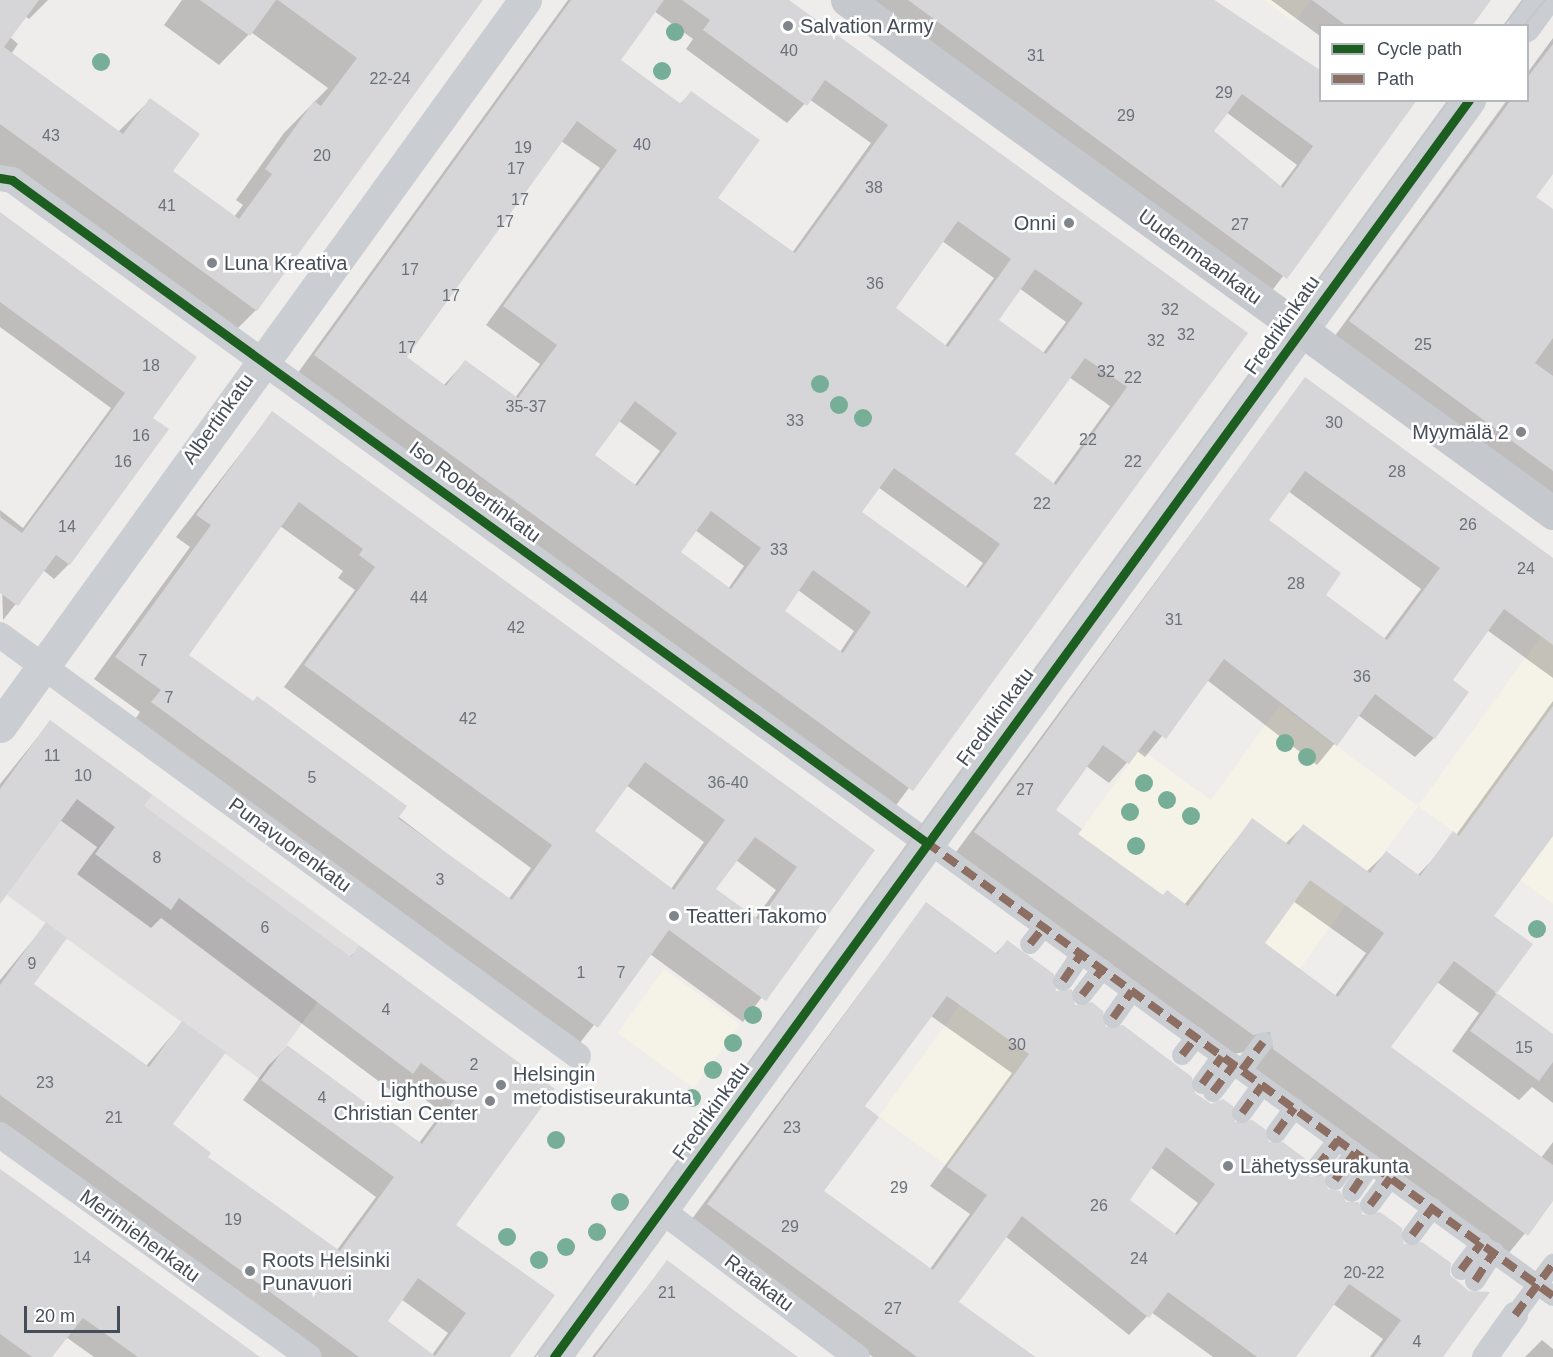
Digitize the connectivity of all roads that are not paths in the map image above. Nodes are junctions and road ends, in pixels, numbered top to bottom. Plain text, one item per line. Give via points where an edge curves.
1 (525, 0) edge
2 (848, 0) edge
3 (1543, 0) edge
4 (1525, 24) edge
5 (1468, 102) edge
6 (0, 178) edge
7 (1301, 330) junction
8 (261, 360) junction
9 (1553, 513) edge
10 (0, 635) edge
11 (43, 665) junction
12 (0, 726) edge
13 (936, 850) junction
14 (1044, 927) junction
15 (1030, 944) dead end
16 (1081, 954) junction
17 (1102, 969) junction
18 (1063, 981) dead end
19 (1132, 991) junction
20 (1082, 995) dead end
21 (1113, 1018) dead end
22 (1196, 1037) junction
23 (1263, 1042) dead end
24 (1182, 1055) dead end
25 (579, 1056) dead end
26 (1232, 1063) junction
27 (1262, 1085) junction
28 (1209, 1088) dead end
29 (1294, 1108) junction
30 (1242, 1113) dead end
31 (1276, 1133) dead end
32 (0, 1136) edge
33 (1338, 1140) junction
34 (1355, 1152) junction
35 (1371, 1164) junction
36 (1317, 1167) dead end
37 (1390, 1178) junction
38 (1335, 1180) dead end
39 (1352, 1192) dead end
40 (1370, 1205) dead end
41 (1430, 1206) junction
42 (661, 1210) junction
43 (1410, 1233) dead end
44 (1488, 1248) junction
45 (1553, 1264) edge
46 (1468, 1276) dead end
47 (1541, 1287) edge
48 (1515, 1315) joint
49 (309, 1357) edge
50 (554, 1357) edge
51 (857, 1357) edge
52 (1485, 1357) edge

1 - 8 street, Albertinkatu
2 - 7 main road, Uudenmaankatu
3 - 4 street
5 - 7 street, Fredrikinkatu
6 - 8 street, Iso Roobertinkatu via 12,180
7 - 9 main road, Uudenmaankatu
7 - 13 street, Fredrikinkatu
8 - 11 street, Albertinkatu
8 - 13 street, Iso Roobertinkatu
10 - 11 street, Punavuorenkatu
11 - 12 street, Albertinkatu
11 - 25 street, Punavuorenkatu
13 - 14 street
13 - 42 street, Fredrikinkatu
14 - 15 street
14 - 16 street
16 - 17 street
16 - 18 street
17 - 19 street
17 - 20 street
19 - 21 street
19 - 22 street
22 - 24 street
22 - 26 street
23 - 26 street
26 - 27 street
26 - 28 street
27 - 29 street
27 - 30 street
29 - 31 street
29 - 33 street
32 - 49 street, Merimiehenkatu
33 - 34 street
33 - 36 street
34 - 35 street
34 - 38 street
35 - 37 street
35 - 39 street
37 - 40 street
37 - 41 street
41 - 43 street
41 - 44 street
42 - 50 street, Fredrikinkatu
42 - 51 street, Ratakatu
44 - 46 street
44 - 47 street
45 - 47 street
47 - 48 street
48 - 52 street

